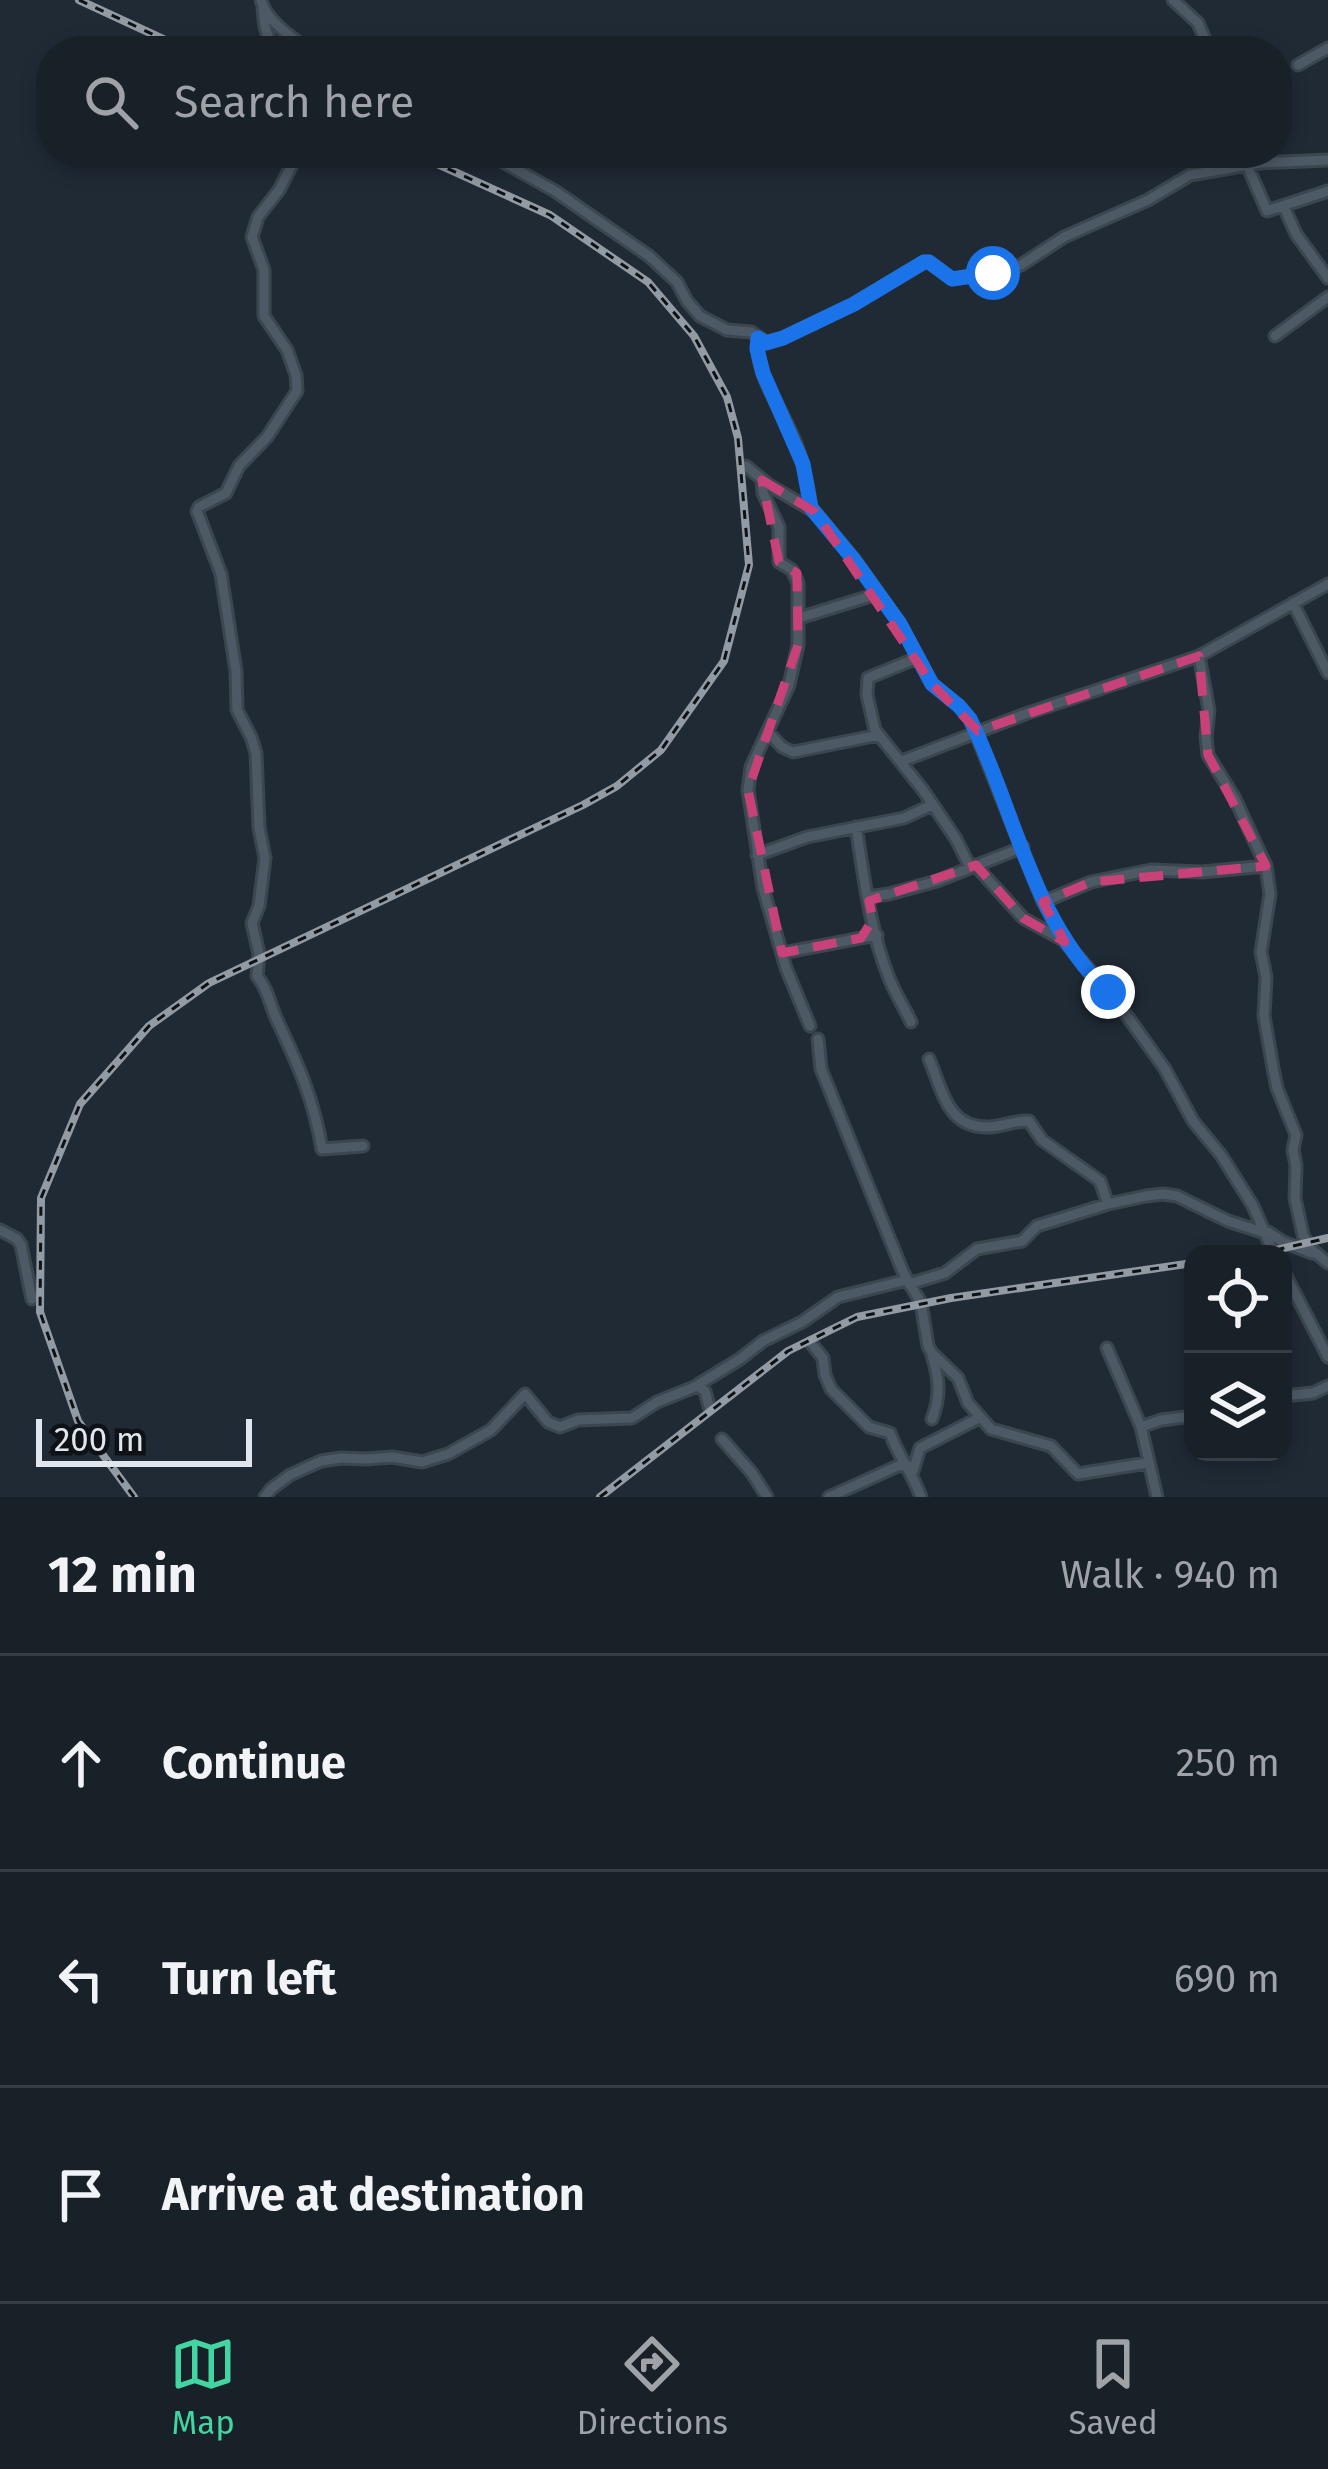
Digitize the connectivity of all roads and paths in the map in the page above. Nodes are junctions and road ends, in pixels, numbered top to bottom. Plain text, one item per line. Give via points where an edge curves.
1 (1173, 0) edge
2 (262, 5) edge
3 (268, 36) edge
4 (292, 36) edge
5 (1204, 36) edge
6 (1328, 48) edge
7 (1298, 65) dead end
8 (1292, 160) edge
9 (1328, 160) edge
10 (291, 168) edge
11 (515, 168) edge
12 (1220, 168) edge
13 (1253, 168) edge
14 (1328, 191) edge
15 (1284, 207) junction
16 (1328, 276) edge
17 (1328, 297) edge
18 (1275, 336) dead end
19 (758, 338) junction
20 (746, 466) dead end
21 (762, 480) junction
22 (811, 508) junction
23 (1328, 584) edge
24 (877, 594) junction
25 (1293, 603) junction
26 (799, 618) junction
27 (1199, 656) junction
28 (917, 658) junction
29 (1328, 673) edge
30 (768, 732) junction
31 (976, 732) junction
32 (879, 735) junction
33 (902, 760) junction
34 (932, 805) junction
35 (856, 827) junction
36 (1022, 847) junction
37 (757, 855) junction
38 (973, 866) junction
39 (1266, 866) junction
40 (868, 897) junction
41 (1043, 902) junction
42 (873, 919) junction
43 (877, 934) junction
44 (861, 938) junction
45 (1065, 942) junction
46 (782, 953) junction
47 (911, 1022) dead end
48 (810, 1026) dead end
49 (818, 1039) dead end
50 (929, 1058) dead end
51 (363, 1146) dead end
52 (1108, 1204) junction
53 (0, 1230) edge
54 (1264, 1231) junction
55 (1270, 1245) edge
56 (1316, 1254) junction
57 (1328, 1263) edge
58 (908, 1281) junction
59 (1292, 1287) edge
60 (32, 1300) dead end
61 (811, 1343) dead end
62 (1107, 1348) dead end
63 (932, 1353) junction
64 (1328, 1357) edge
65 (700, 1384) dead end
66 (1328, 1386) edge
67 (1292, 1395) edge
68 (710, 1406) dead end
69 (1184, 1416) edge
70 (979, 1418) junction
71 (932, 1419) dead end
72 (1141, 1427) junction
73 (722, 1439) dead end
74 (1147, 1463) junction
75 (910, 1470) junction
76 (265, 1497) edge
77 (767, 1497) edge
78 (829, 1497) edge
79 (921, 1497) edge
80 (1156, 1497) edge

1 - 5 street
2 - 3 street
2 - 4 street
6 - 7 street
8 - 9 street
10 - 51 street via 252,237 264,270 264,316 287,350 297,392 226,493 197,511 218,558 237,710 256,754 265,854 253,923 256,976 308,1088 322,1149
11 - 19 street via 649,256 705,319
12 - 19 street via 1178,180 1010,270 952,279 926,261 783,338
13 - 15 street via 1264,207
14 - 15 street
15 - 16 street
17 - 18 street
19 - 22 street
20 - 21 street
21 - 22 street
21 - 26 street via 779,527 778,562 798,583
22 - 24 street
23 - 25 street
24 - 26 street
24 - 28 street
25 - 27 street
25 - 29 street
26 - 30 street via 795,664
27 - 31 street
27 - 39 street via 1210,710 1208,755
28 - 31 street
28 - 32 street via 867,681
30 - 32 street via 793,752
30 - 37 street via 748,790
31 - 33 street
31 - 36 street
32 - 33 street
33 - 34 street
34 - 35 street
34 - 38 street
35 - 37 street
35 - 40 street
36 - 38 street
36 - 41 street
37 - 46 street
38 - 40 street
38 - 45 street via 1023,918
39 - 41 street via 1151,870
39 - 56 street via 1264,1016 1277,1088 1296,1135 1294,1198
40 - 42 street
41 - 45 street
42 - 43 street
42 - 44 street
43 - 44 street
43 - 47 street
44 - 46 street
45 - 54 street via 1165,1069
46 - 48 street
49 - 58 street via 821,1069
50 - 52 street via 960,1120 976,1127 1030,1121 1042,1140 1094,1175
52 - 54 street via 1177,1196
52 - 58 street via 1037,1226 1022,1241 977,1249 945,1274
53 - 60 street via 22,1245
54 - 55 street
54 - 56 street
56 - 57 street
58 - 63 street
58 - 65 street via 838,1297
59 - 64 street
61 - 75 street via 828,1385 869,1427 889,1431
62 - 72 street
63 - 70 street via 958,1378
63 - 71 street via 939,1389
66 - 67 street
68 - 76 street via 697,1386 632,1418 560,1427 525,1394 491,1430 448,1454 422,1462 321,1461
69 - 72 street
70 - 74 street via 997,1432 1051,1446 1078,1474
70 - 75 street via 920,1448
72 - 74 street
73 - 77 street
74 - 80 street
75 - 78 street
75 - 79 street

